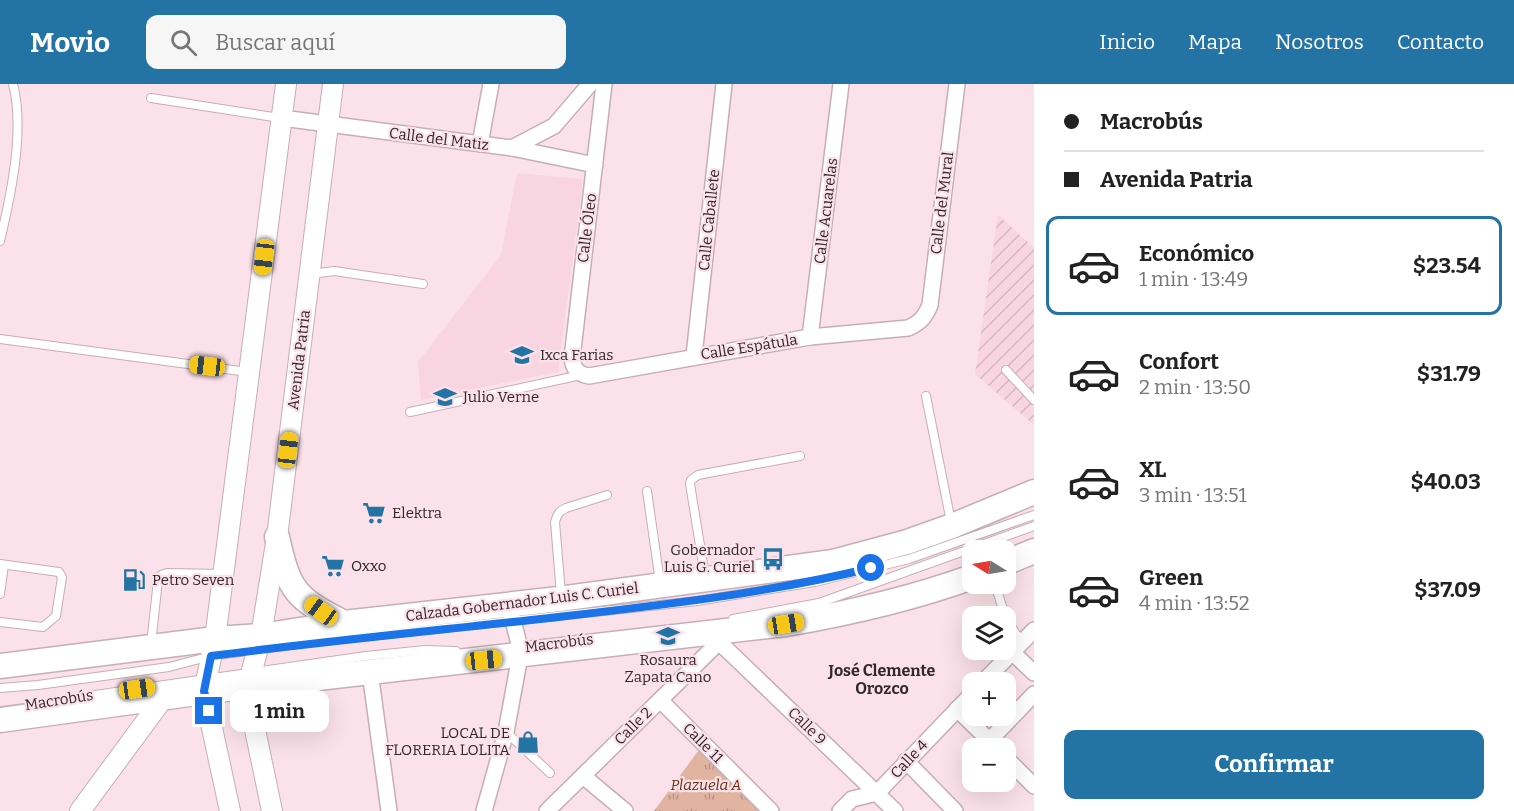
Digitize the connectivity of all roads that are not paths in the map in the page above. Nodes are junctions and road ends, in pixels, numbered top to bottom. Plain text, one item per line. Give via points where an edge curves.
1 (13, 84) edge
2 (286, 84) edge
3 (333, 84) edge
4 (491, 84) edge
5 (590, 84) edge
6 (604, 84) edge
7 (724, 84) edge
8 (841, 84) edge
9 (957, 84) edge
10 (151, 98) dead end
11 (282, 118) junction
12 (328, 124) junction
13 (480, 144) junction
14 (512, 148) junction
15 (595, 165) junction
16 (0, 241) edge
17 (310, 274) junction
18 (423, 284) dead end
19 (922, 320) joint
20 (810, 337) junction
21 (0, 339) edge
22 (694, 356) junction
23 (1006, 370) dead end
24 (250, 372) junction
25 (580, 373) junction
26 (927, 396) dead end
27 (1034, 400) edge
28 (410, 412) dead end
29 (800, 456) dead end
30 (647, 490) dead end
31 (1034, 492) edge
32 (607, 495) dead end
33 (1034, 515) edge
34 (952, 526) junction
35 (1034, 526) edge
36 (278, 537) junction
37 (1034, 551) edge
38 (1016, 558) edge
39 (2, 565) edge
40 (223, 574) junction
41 (705, 580) junction
42 (962, 581) edge
43 (660, 586) junction
44 (0, 594) edge
45 (562, 599) junction
46 (512, 613) junction
47 (725, 620) dead end
48 (0, 622) edge
49 (344, 623) junction
50 (679, 627) dead end
51 (1029, 635) edge
52 (719, 642) joint
53 (259, 643) junction
54 (150, 647) junction
55 (213, 647) junction
56 (1016, 648) edge
57 (460, 651) dead end
58 (472, 652) dead end
59 (520, 652) junction
60 (1016, 656) edge
61 (1004, 660) edge
62 (0, 666) edge
63 (370, 672) junction
64 (993, 672) edge
65 (1034, 674) edge
66 (250, 679) junction
67 (205, 685) junction
68 (0, 688) edge
69 (1034, 694) edge
70 (79, 697) dead end
71 (164, 698) junction
72 (660, 700) junction
73 (962, 704) edge
74 (957, 709) junction
75 (0, 720) edge
76 (506, 732) junction
77 (986, 738) edge
78 (999, 738) edge
79 (906, 761) junction
80 (1016, 768) edge
81 (550, 773) dead end
82 (583, 776) junction
83 (1034, 786) edge
84 (877, 793) junction
85 (767, 810) edge
86 (80, 811) edge
87 (230, 811) edge
88 (272, 811) edge
89 (388, 811) edge
90 (484, 811) edge
91 (547, 811) edge
92 (625, 811) edge
93 (840, 811) edge
94 (896, 811) edge
95 (955, 811) edge

1 - 16 lane via 17,100 12,188
2 - 11 street
3 - 12 street, Avenida Patria
4 - 13 street
5 - 14 street via 554,126
6 - 15 street, Calle Óleo
7 - 22 street, Calle Caballete
8 - 20 street, Calle Acuarelas
9 - 19 street, Calle del Mural via 930,305
10 - 11 lane
11 - 12 street, Calle del Matiz
11 - 24 street
12 - 13 street, Calle del Matiz
12 - 17 street, Avenida Patria
13 - 14 street, Calle del Matiz
14 - 15 street, Calle del Matiz
15 - 25 street, Calle Óleo via 572,358
17 - 18 lane via 334,271
17 - 36 street, Avenida Patria
19 - 20 street, Calle Espátula via 908,328
20 - 22 street, Calle Espátula
21 - 24 lane
22 - 25 street, Calle Espátula via 588,376
23 - 27 lane
24 - 40 street
25 - 28 lane
26 - 34 lane
29 - 41 lane via 698,475 691,480
30 - 43 lane
31 - 34 main road, Calzada Gobernador Luis C. Curiel
32 - 45 lane via 558,513 555,522
33 - 46 lane, Macrobús via 909,559 815,582 697,601
34 - 41 main road, Calzada Gobernador Luis C. Curiel via 833,562
35 - 47 lane via 819,603
36 - 49 main road via 292,587 305,600
36 - 53 street, Avenida Patria
37 - 38 main road
39 - 44 lane
39 - 48 lane via 59,572 62,577 56,616 44,627
40 - 54 lane via 161,575
40 - 55 street
41 - 43 main road, Calzada Gobernador Luis C. Curiel
42 - 59 main road via 922,595 786,624
43 - 45 main road, Calzada Gobernador Luis C. Curiel
45 - 46 main road, Calzada Gobernador Luis C. Curiel
46 - 49 main road, Calzada Gobernador Luis C. Curiel
46 - 53 lane, Macrobús via 304,643
46 - 59 street
49 - 53 main road, Calzada Gobernador Luis C. Curiel
50 - 59 lane, Macrobús
51 - 56 street
52 - 72 street, Calle 2
52 - 84 street, Calle 9
53 - 55 main road, Calzada Gobernador Luis C. Curiel
53 - 66 street, Avenida Patria
54 - 55 main road, Calzada Gobernador Luis C. Curiel
54 - 62 main road, Calzada Gobernador Luis C. Curiel
55 - 67 street
55 - 68 lane, Macrobús via 158,668
57 - 66 lane via 425,650
58 - 59 lane, Macrobús
59 - 63 main road
59 - 76 street
60 - 65 street
61 - 64 street
63 - 66 main road
63 - 89 street
66 - 67 main road
66 - 88 street, Avenida Patria via 253,720
67 - 70 lane, Macrobús
67 - 71 main road
67 - 87 street
69 - 78 street
71 - 75 main road
71 - 86 street
72 - 82 street, Calle 2
72 - 85 street, Calle 11
73 - 74 street, Calle 4
74 - 77 street
74 - 79 street, Calle 4
76 - 81 lane
76 - 90 street
79 - 84 street, Calle 4
79 - 95 street
80 - 83 street
82 - 91 street, Calle 2
82 - 92 street
84 - 93 street, Calle 4 via 852,799
84 - 94 street, Calle 9

